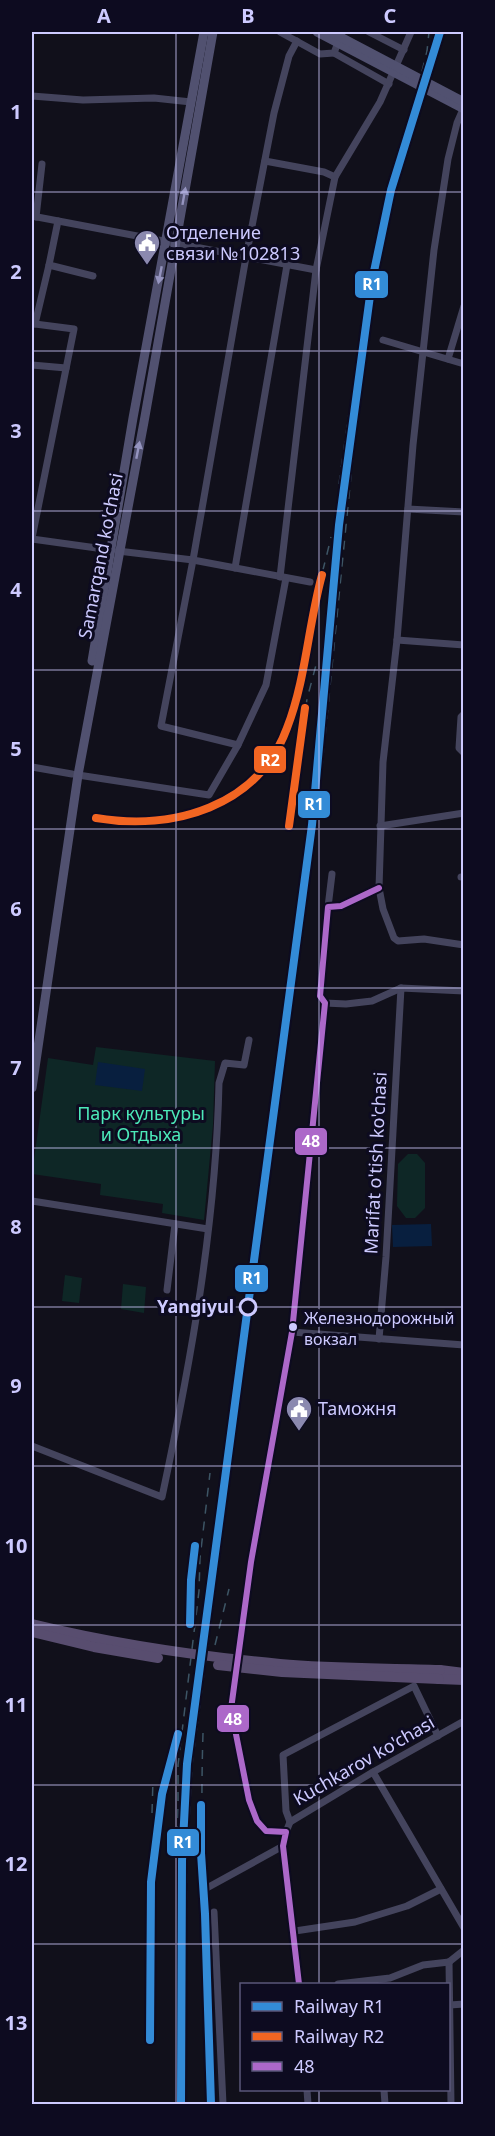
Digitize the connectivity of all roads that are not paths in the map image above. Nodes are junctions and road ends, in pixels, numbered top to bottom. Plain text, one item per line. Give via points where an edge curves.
1 (204, 32) edge
2 (213, 32) edge
3 (280, 32) edge
4 (317, 32) edge
5 (331, 32) edge
6 (342, 32) edge
7 (369, 32) edge
8 (411, 32) edge
9 (297, 41) junction
10 (404, 50) junction
11 (334, 53) junction
12 (389, 84) junction
13 (32, 96) edge
14 (191, 102) junction
15 (464, 102) edge
16 (463, 111) edge
17 (265, 161) junction
18 (42, 164) dead end
19 (335, 177) junction
20 (34, 216) edge
21 (58, 221) junction
22 (171, 244) junction
23 (246, 257) junction
24 (49, 265) junction
25 (287, 265) junction
26 (316, 270) junction
27 (93, 276) dead end
28 (464, 306) edge
29 (33, 323) edge
30 (383, 340) dead end
31 (422, 353) junction
32 (448, 359) junction
33 (464, 364) edge
34 (32, 365) edge
35 (66, 368) junction
36 (408, 509) junction
37 (464, 512) edge
38 (32, 538) edge
39 (114, 551) junction
40 (193, 560) junction
41 (236, 568) junction
42 (283, 577) junction
43 (310, 582) dead end
44 (397, 640) junction
45 (464, 645) edge
46 (464, 714) edge
47 (238, 745) junction
48 (464, 753) edge
49 (32, 767) edge
50 (75, 775) junction
51 (464, 813) edge
52 (380, 826) junction
53 (332, 874) dead end
54 (379, 888) junction
55 (328, 907) junction
56 (464, 945) edge
57 (401, 988) junction
58 (464, 991) edge
59 (325, 1003) junction
60 (249, 1040) dead end
61 (33, 1053) edge
62 (32, 1088) edge
63 (32, 1201) edge
64 (175, 1224) junction
65 (208, 1229) junction
66 (167, 1290) dead end
67 (292, 1332) junction
68 (379, 1339) junction
69 (464, 1346) edge
70 (32, 1446) edge
71 (32, 1624) edge
72 (32, 1632) edge
73 (464, 1673) edge
74 (440, 1675) junction
75 (464, 1680) edge
76 (464, 1721) edge
77 (438, 1736) junction
78 (373, 1772) junction
79 (290, 1822) junction
80 (286, 1832) junction
81 (283, 1846) junction
82 (205, 1889) dead end
83 (441, 1889) junction
84 (214, 1912) dead end
85 (464, 1928) edge
86 (295, 1931) junction
87 (464, 1950) edge
88 (449, 1962) junction
89 (375, 1982) edge
90 (299, 1983) edge
91 (356, 1983) edge
92 (449, 1983) edge
93 (464, 2004) edge
94 (450, 2005) edge
95 (223, 2104) edge
96 (451, 2104) edge

1 - 14 main road, Samarqand ko'chasi
22 -> 2 main road, Samarqand ko'chasi
3 - 9 street
4 - 16 main road, bridge
5 - 15 main road, bridge
6 - 11 street
7 - 10 street
8 - 10 street
9 - 11 street via 320,54
9 - 17 street via 289,56
10 - 12 street
11 - 12 street
12 - 19 street
13 - 14 street
14 - 22 main road, Samarqand ko'chasi
16 - 31 street via 446,171
17 - 19 street
17 - 23 street
18 - 20 street
19 - 26 street
20 - 21 street
21 - 22 street
21 - 24 street
22 - 23 street
22 - 39 main road, Samarqand ko'chasi
23 - 25 street
23 - 40 street
24 - 27 street
24 - 29 street
25 - 26 street
25 - 41 street
26 - 42 street
28 - 32 street
29 - 35 street via 74,329
30 - 31 street
31 - 32 street
31 - 36 street
32 - 33 street
34 - 35 street
35 - 38 street
36 - 37 street
36 - 44 street
38 - 39 street
39 - 40 street
39 - 50 main road, Samarqand ko'chasi
40 - 41 street
40 - 47 street via 160,726
41 - 42 street
42 - 43 street
42 - 47 street via 266,685
44 - 45 street
44 - 52 street
46 - 48 street via 459,748
47 - 50 street via 210,795
49 - 50 street
50 - 61 main road, Samarqand ko'chasi
51 - 52 street
52 - 54 street
53 - 55 street
54 - 55 street via 341,906
54 - 56 street via 383,909 398,941 424,939
55 - 59 street via 320,996
57 - 58 street
57 - 59 street via 372,1001
57 - 68 street, Marifat o'tish ko'chasi
59 - 67 street
60 - 65 street via 244,1065 225,1063 219,1083
61 - 62 main road, Samarqand ko'chasi
63 - 64 street
64 - 65 street
64 - 66 street
65 - 70 street via 184,1392 162,1497
67 - 68 street
67 - 80 street via 251,1562 231,1709 249,1800 257,1821 266,1831
68 - 69 street
71 - 74 main road, bridge via 95,1640 178,1653
72 - 74 main road, bridge via 94,1647 282,1672
73 - 74 main road
74 - 75 main road
76 - 77 street, Kuchkarov ko'chasi
77 - 78 street, Kuchkarov ko'chasi
77 - 79 street via 414,1686 283,1755
78 - 79 street, Kuchkarov ko'chasi
78 - 83 street
79 - 80 street, Kuchkarov ko'chasi
80 - 81 street, Kuchkarov ko'chasi
81 - 82 street
81 - 86 street
83 - 85 street
83 - 86 street via 407,1906 355,1922
84 - 95 street
86 - 90 street
87 - 88 street
88 - 89 street via 423,1965
88 - 92 street
89 - 91 street
93 - 94 street
94 - 96 street

